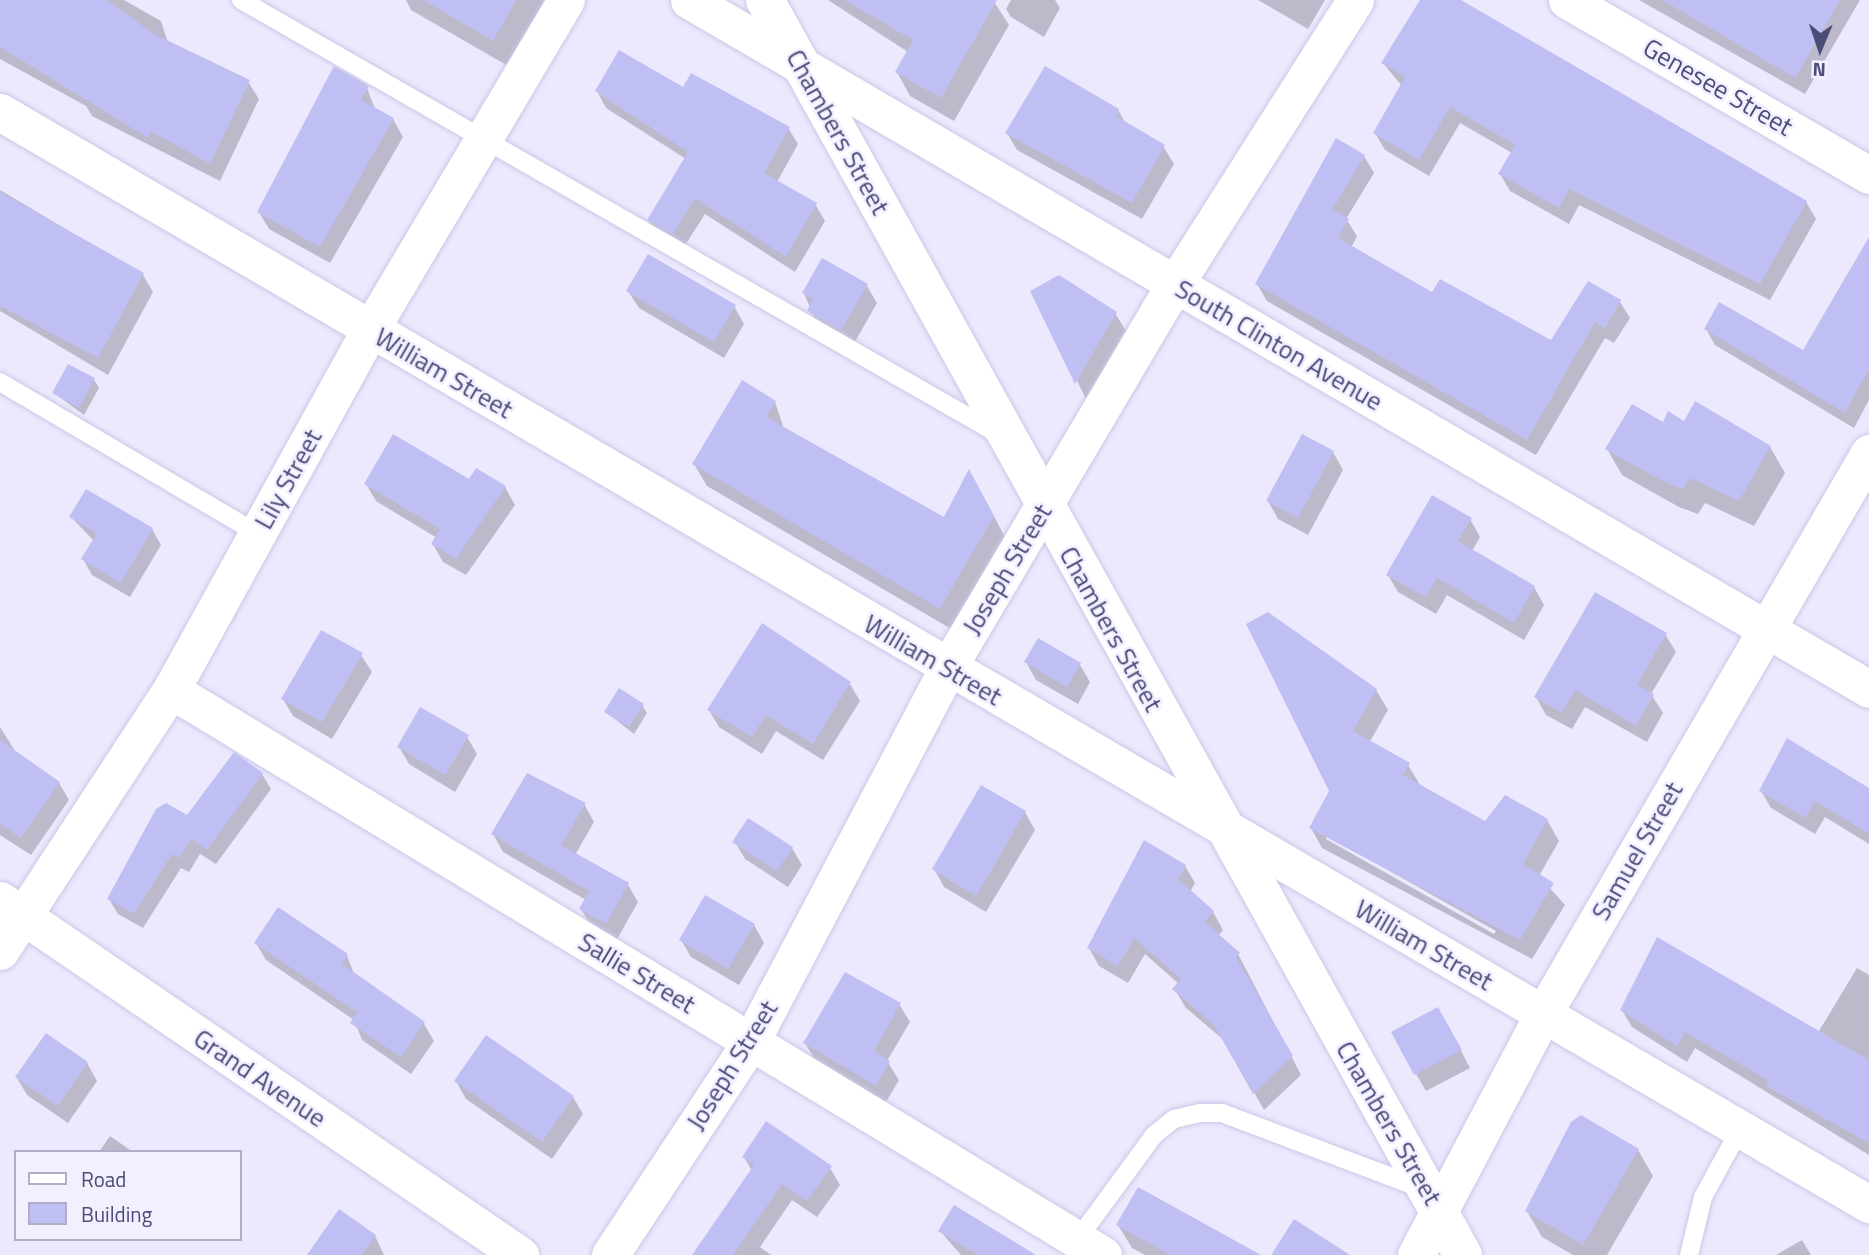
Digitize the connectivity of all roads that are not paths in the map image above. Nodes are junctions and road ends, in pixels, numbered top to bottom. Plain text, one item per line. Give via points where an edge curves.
1 (241, 0) edge
2 (566, 0) edge
3 (688, 0) edge
4 (765, 0) edge
5 (1355, 0) edge
6 (1567, 0) edge
7 (801, 66) junction
8 (0, 112) edge
9 (484, 138) junction
10 (1869, 174) edge
11 (1175, 284) junction
12 (370, 330) junction
13 (0, 382) edge
14 (1006, 439) junction
15 (1869, 453) edge
16 (1043, 507) junction
17 (258, 534) junction
18 (1766, 629) junction
19 (947, 669) junction
20 (1869, 689) edge
21 (172, 690) junction
22 (1221, 828) junction
23 (12, 909) edge
24 (0, 951) edge
25 (1543, 1014) junction
26 (750, 1043) junction
27 (1740, 1129) junction
28 (1434, 1202) junction
29 (1869, 1204) edge
30 (1090, 1247) edge
31 (520, 1255) edge
32 (610, 1255) edge
33 (1416, 1255) edge
34 (1463, 1255) edge
35 (1689, 1255) edge

1 - 9 lane
2 - 9 street, Lily Street
3 - 7 street, South Clinton Avenue
4 - 7 street, Chambers Street
5 - 11 street, Joseph Street
6 - 10 street, Genesee Street
7 - 11 street, South Clinton Avenue
7 - 14 street, Chambers Street
8 - 12 street, William Street
9 - 12 street, Lily Street
9 - 14 lane via 687,261
11 - 16 street, Joseph Street
11 - 18 street, South Clinton Avenue
12 - 17 street, Lily Street
12 - 19 street, William Street
13 - 17 lane
14 - 16 street, Chambers Street
15 - 18 street, Samuel Street
16 - 19 street, Joseph Street
16 - 22 street, Chambers Street
17 - 21 street, Lily Street
18 - 20 street, South Clinton Avenue
18 - 25 street, Samuel Street
19 - 22 street, William Street
19 - 26 street, Joseph Street
21 - 23 street, Lily Street
21 - 26 street, Sallie Street
22 - 25 street, William Street
22 - 28 street, Chambers Street
23 - 24 street, Lily Street
23 - 31 street, Grand Avenue
25 - 27 street, William Street
25 - 28 street, Samuel Street
26 - 30 street, Sallie Street
26 - 32 street, Joseph Street
27 - 29 street, William Street
27 - 35 lane via 1703,1197
28 - 30 lane via 1222,1113 1200,1113 1174,1119 1154,1135
28 - 33 street, Samuel Street
28 - 34 street, Chambers Street

